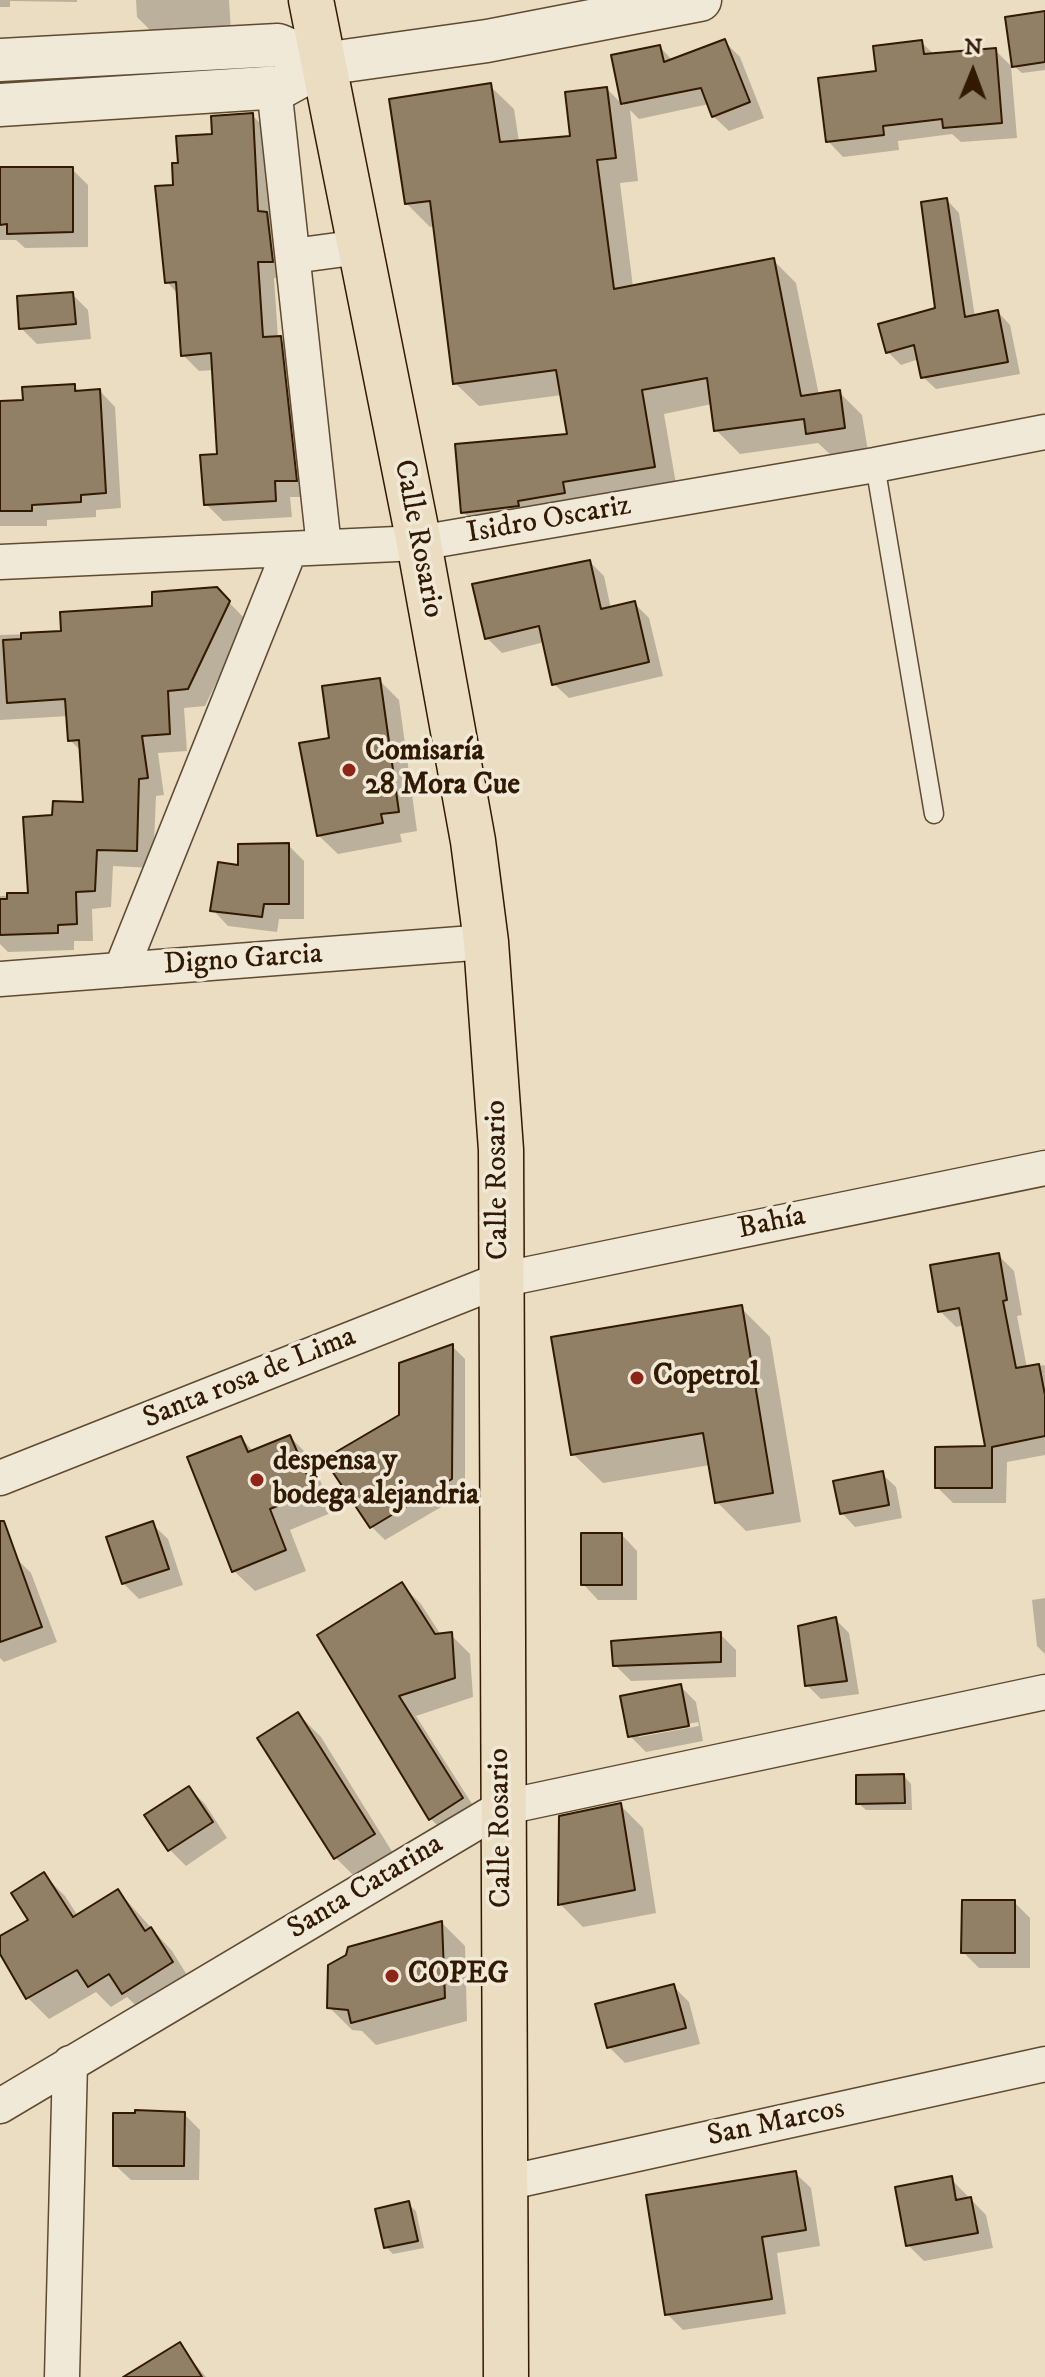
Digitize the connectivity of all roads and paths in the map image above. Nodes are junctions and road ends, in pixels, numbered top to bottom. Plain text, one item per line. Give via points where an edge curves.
1 (311, 0) edge
2 (700, 0) edge
3 (0, 60) edge
4 (323, 64) junction
5 (274, 87) junction
6 (0, 105) edge
7 (360, 247) junction
8 (293, 256) junction
9 (1045, 432) edge
10 (875, 465) junction
11 (419, 543) junction
12 (324, 547) junction
13 (290, 549) junction
14 (0, 562) edge
15 (934, 814) dead end
16 (486, 942) junction
17 (121, 970) junction
18 (0, 979) edge
19 (1045, 1168) edge
20 (500, 1280) junction
21 (0, 1478) edge
22 (1045, 1692) edge
23 (501, 1808) junction
24 (70, 2063) junction
25 (1045, 2064) edge
26 (0, 2106) edge
27 (506, 2183) junction
28 (62, 2377) edge
29 (506, 2377) edge

1 - 4 main road, Calle Rosario
2 - 4 street via 487,41
3 - 4 street via 278,45
4 - 5 street
4 - 7 main road, Calle Rosario
5 - 6 street
5 - 8 street
7 - 8 street
7 - 11 main road, Calle Rosario
8 - 12 street
9 - 10 street, Isidro Oscariz
10 - 11 street, Isidro Oscariz
10 - 15 lane
11 - 12 street, Isidro Oscariz
11 - 16 main road, Calle Rosario
12 - 13 street, Isidro Oscariz
13 - 14 street, Isidro Oscariz
13 - 17 street
16 - 17 street, Digno Garcia
16 - 20 main road, Calle Rosario via 501,1150
17 - 18 street, Digno Garcia
19 - 20 street, Bahía
20 - 21 street, Santa rosa de Lima
20 - 23 main road, Calle Rosario
22 - 23 street, Santa Catarina
23 - 24 street, Santa Catarina
23 - 27 main road, Calle Rosario
24 - 26 street, Santa Catarina
24 - 28 street
25 - 27 street, San Marcos
27 - 29 main road, Calle Rosario

